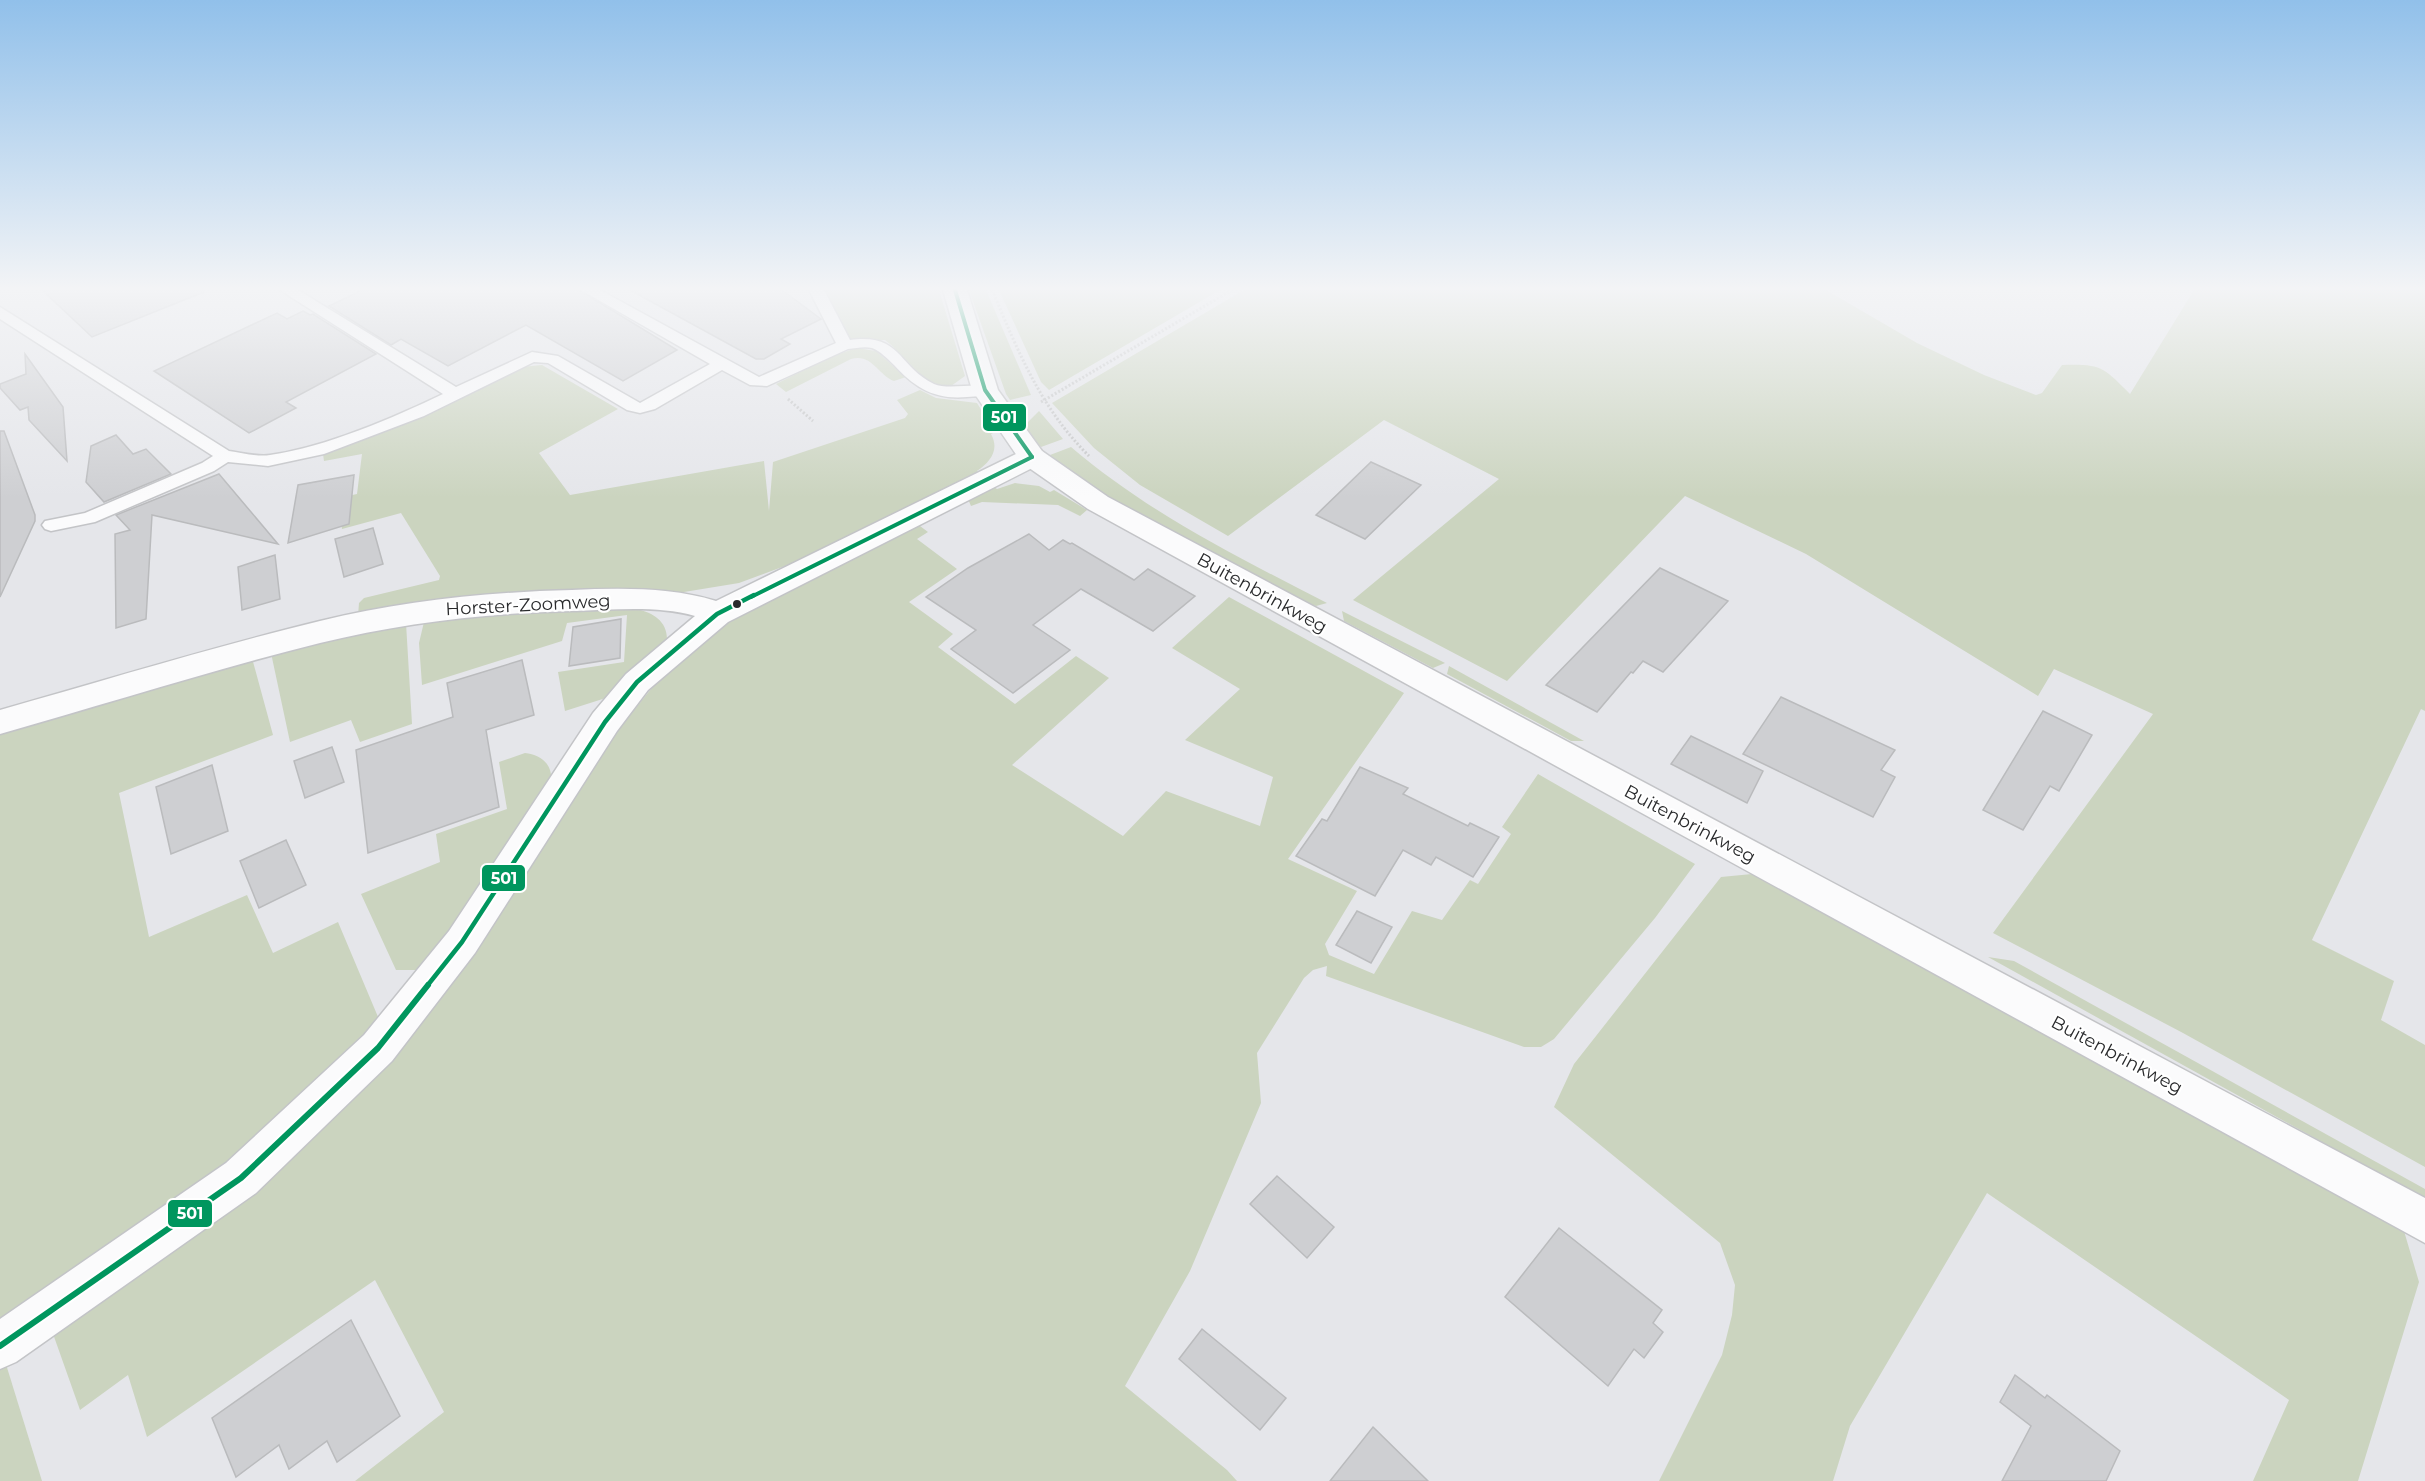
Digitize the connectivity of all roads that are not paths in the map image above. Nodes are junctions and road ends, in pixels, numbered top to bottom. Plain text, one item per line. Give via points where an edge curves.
1 (74, 359) edge
2 (399, 359) edge
3 (529, 359) edge
4 (552, 359) edge
5 (716, 359) edge
6 (814, 359) edge
7 (895, 359) edge
8 (976, 359) edge
9 (723, 363) junction
10 (985, 390) junction
11 (457, 395) junction
12 (225, 456) junction
13 (1032, 458) junction
14 (51, 525) dead end
15 (717, 614) junction
16 (0, 722) edge
17 (2425, 1221) edge
18 (0, 1346) edge

1 - 12 lane
2 - 11 lane
3 - 11 lane
4 - 9 lane via 640,408
5 - 9 lane
6 - 9 lane via 767,381 756,382
7 - 10 lane via 935,390
8 - 10 street, Buitenbrinkweg
10 - 13 street, Buitenbrinkweg
11 - 12 lane via 287,459
12 - 14 lane via 89,518
13 - 15 street
13 - 17 street, Buitenbrinkweg via 1098,503 1242,582
15 - 16 street, Horster-Zoomweg via 688,603 602,600 439,610 320,632
15 - 18 street via 637,682 611,714 462,942 378,1048 241,1178

